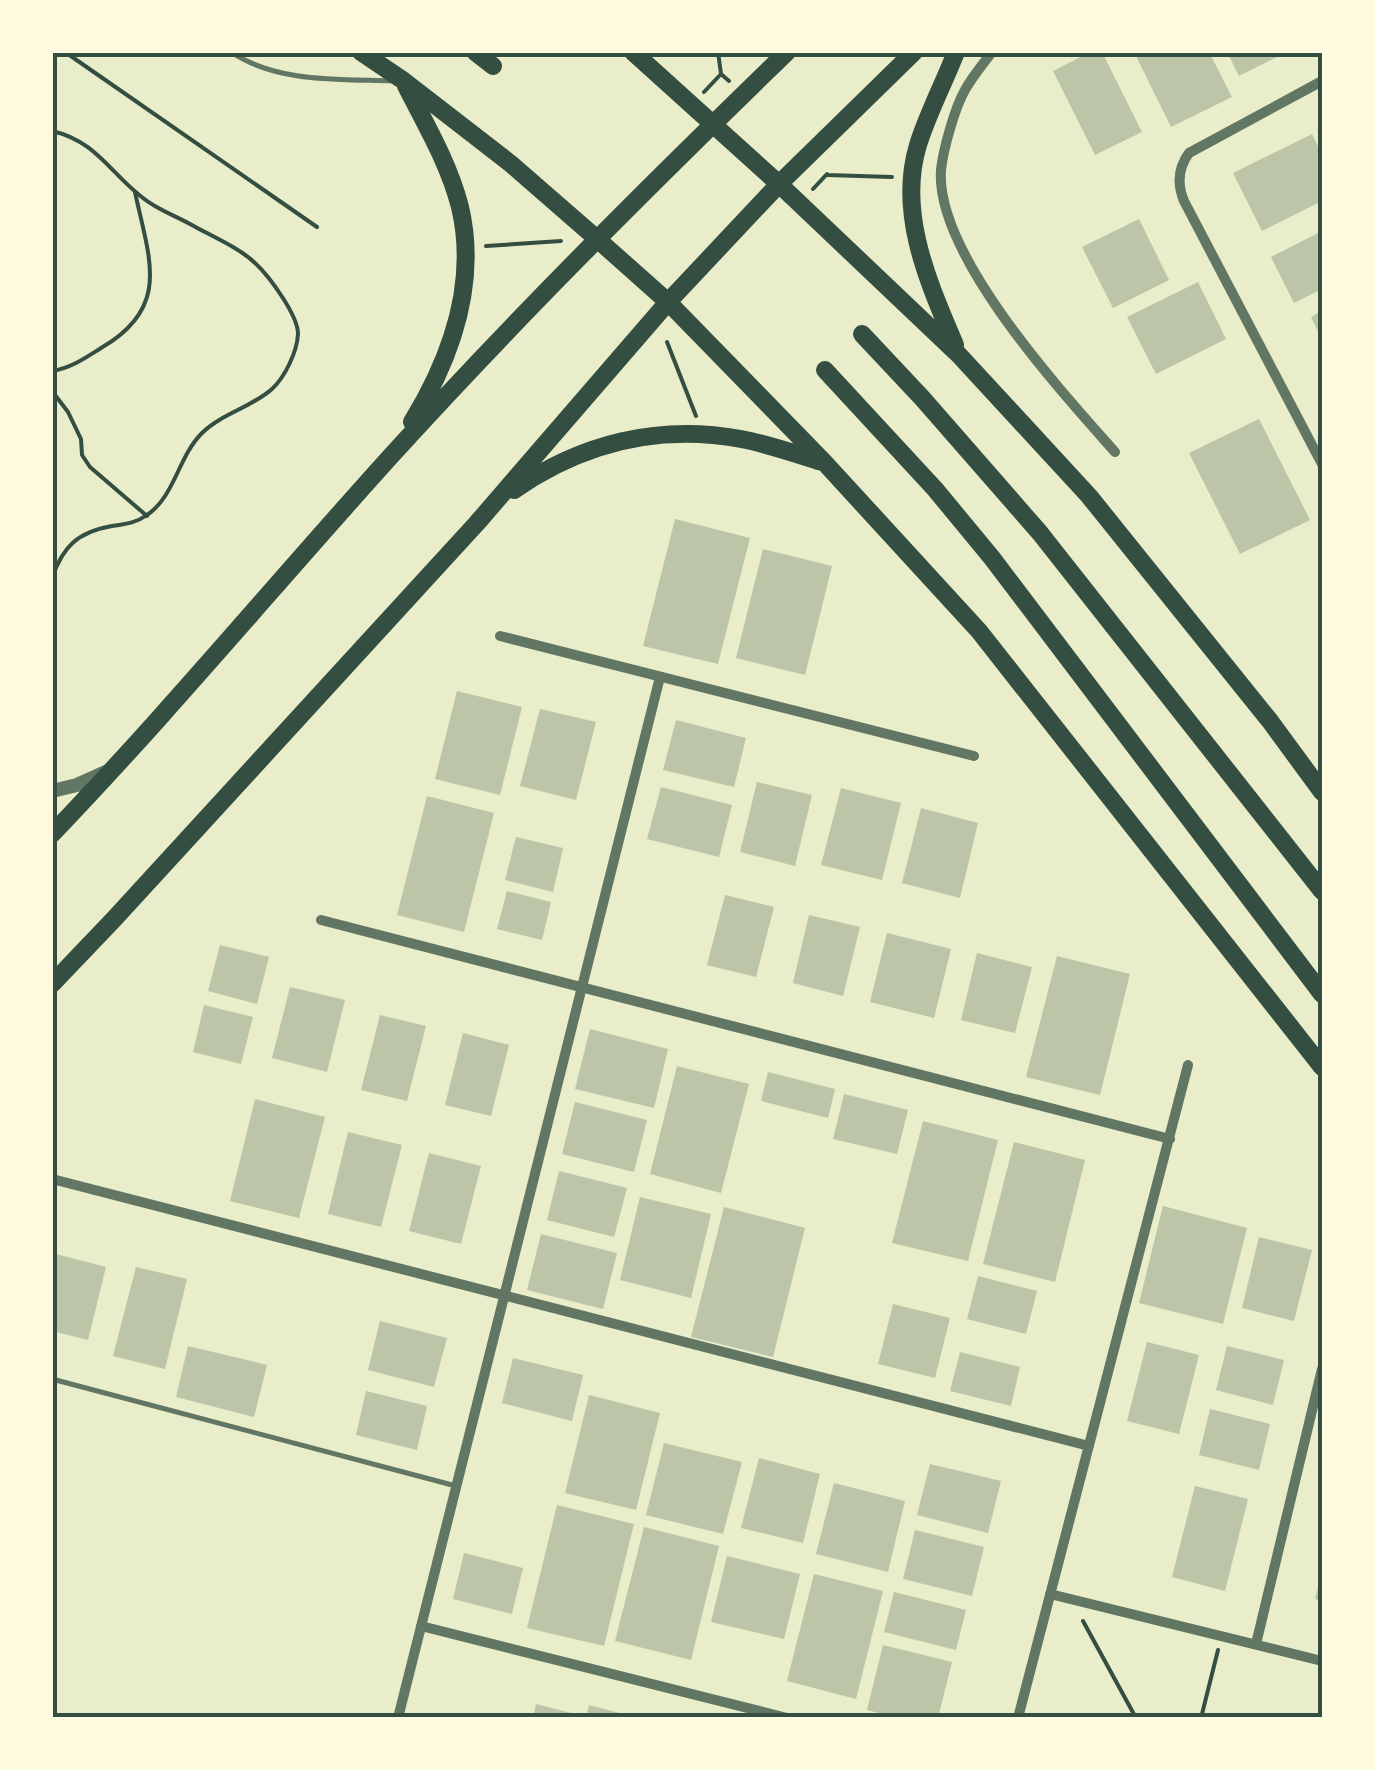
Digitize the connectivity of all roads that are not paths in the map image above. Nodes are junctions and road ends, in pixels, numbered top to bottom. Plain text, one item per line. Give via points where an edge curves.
1 (231, 52) edge
2 (362, 52) edge
3 (475, 52) edge
4 (634, 52) edge
5 (787, 52) edge
6 (914, 52) edge
7 (956, 52) edge
8 (992, 52) edge
9 (492, 66) dead end
10 (404, 81) junction
11 (1322, 81) edge
12 (713, 124) junction
13 (779, 184) junction
14 (596, 238) junction
15 (668, 302) junction
16 (862, 334) dead end
17 (959, 355) junction
18 (825, 370) dead end
19 (1116, 452) dead end
20 (391, 456) junction
21 (824, 462) junction
22 (1322, 464) edge
23 (477, 523) junction
24 (500, 636) dead end
25 (660, 677) junction
26 (974, 756) dead end
27 (116, 768) junction
28 (52, 791) edge
29 (1322, 792) edge
30 (52, 834) edge
31 (1322, 891) edge
32 (321, 920) dead end
33 (52, 984) edge
34 (582, 987) junction
35 (1322, 994) edge
36 (1188, 1065) dead end
37 (1322, 1067) edge
38 (1170, 1138) junction
39 (52, 1179) edge
40 (504, 1295) junction
41 (1322, 1370) edge
42 (52, 1379) edge
43 (1089, 1446) junction
44 (456, 1486) junction
45 (1050, 1594) junction
46 (421, 1626) junction
47 (1256, 1644) junction
48 (1322, 1661) edge
49 (398, 1718) edge
50 (786, 1718) edge
51 (1018, 1718) edge

1 - 10 lane via 271,71
2 - 10 main road
3 - 9 main road
4 - 12 main road
5 - 12 main road
6 - 13 main road
7 - 17 main road via 911,177 923,269
8 - 19 street via 964,90 947,141 944,206 997,308
10 - 14 main road
10 - 20 main road via 459,203 465,282 447,354
11 - 22 street via 1188,153 1179,180
12 - 13 main road
12 - 14 main road
13 - 15 main road
13 - 17 main road
14 - 15 main road
14 - 20 main road
15 - 21 main road
15 - 23 main road
16 - 31 main road via 1040,533
17 - 29 main road via 1089,496
18 - 35 main road via 1027,602
20 - 27 main road
21 - 23 main road via 702,434 619,440 542,471
21 - 37 main road via 979,631
23 - 33 main road
24 - 25 street
25 - 26 street
25 - 34 street
27 - 28 street
27 - 30 main road
32 - 34 street
34 - 38 street
34 - 40 street
36 - 38 street
38 - 43 street
39 - 40 street
40 - 43 street
40 - 44 street
41 - 47 street
42 - 44 lane
43 - 45 street
44 - 46 street
45 - 47 street
45 - 51 street
46 - 49 street
46 - 50 street
47 - 48 street

